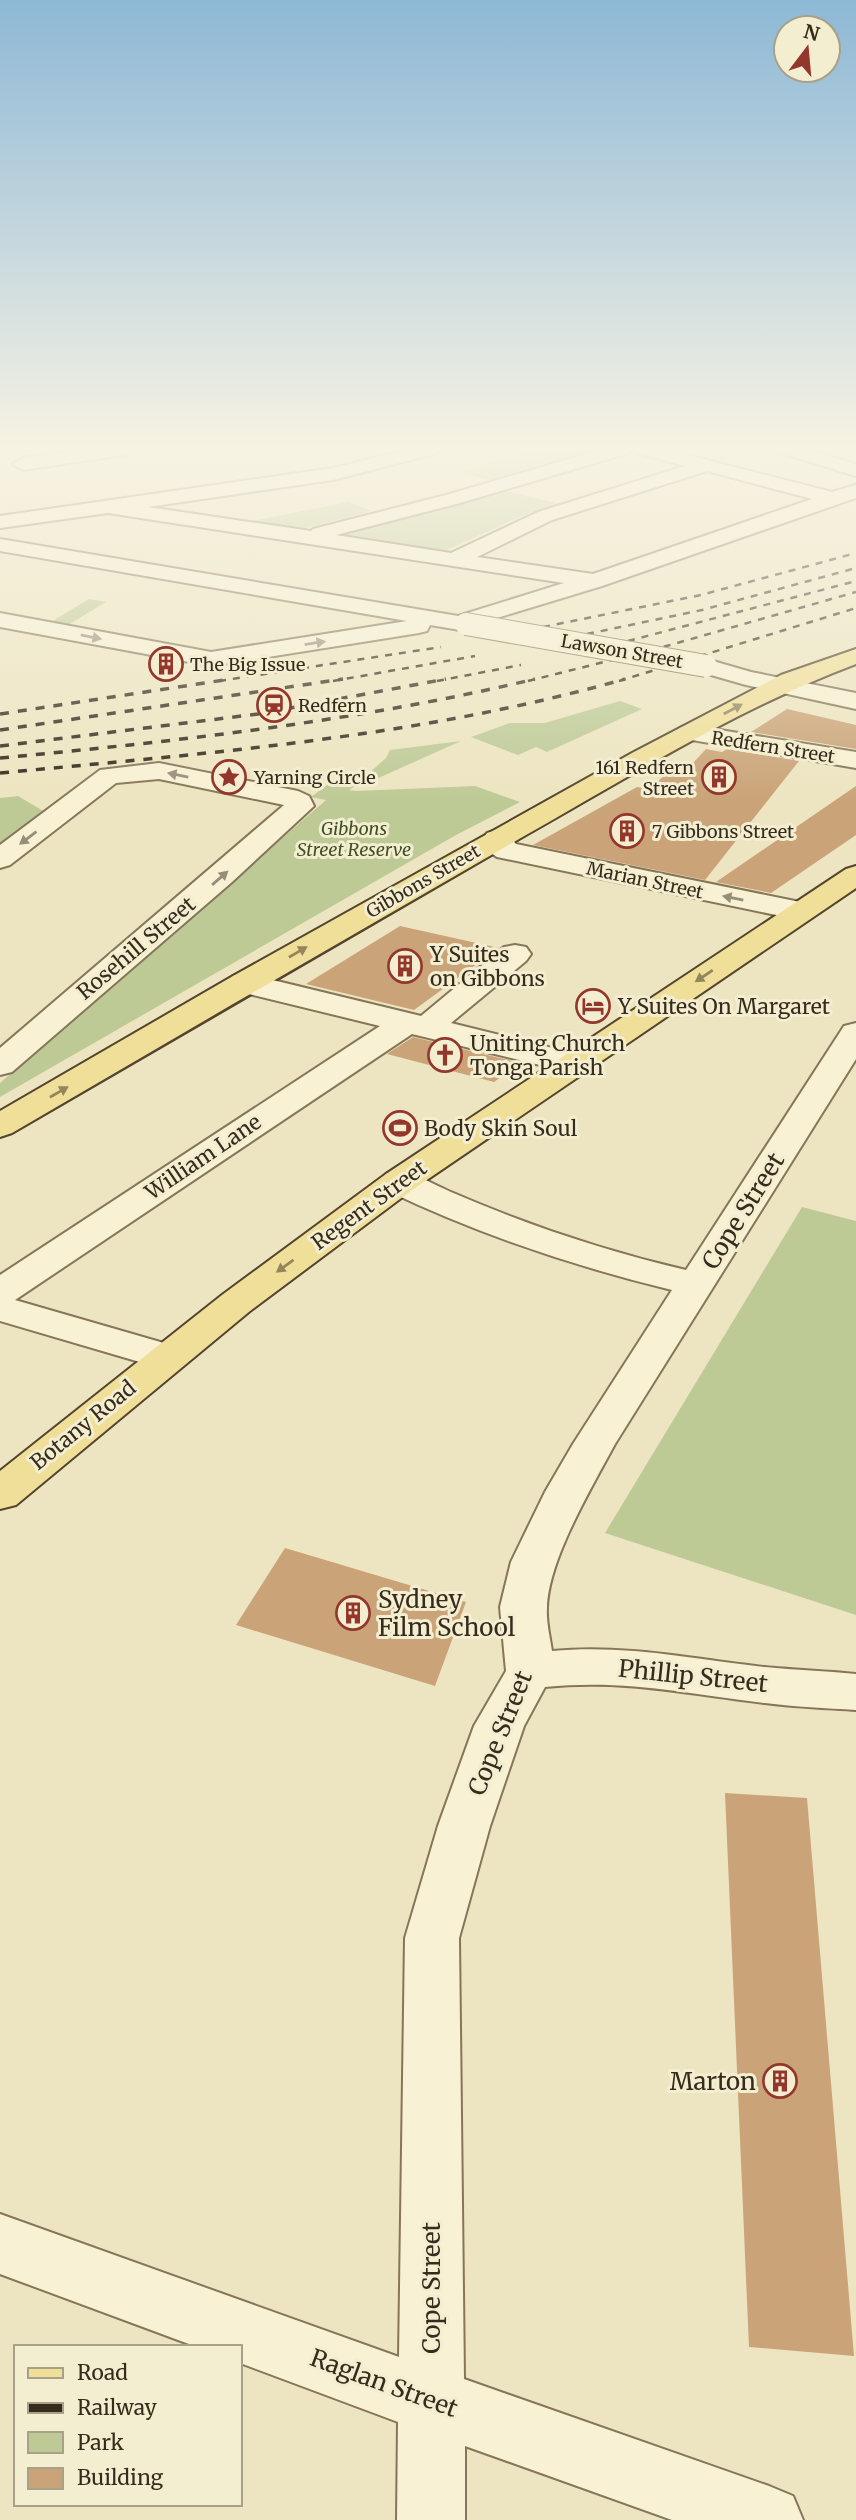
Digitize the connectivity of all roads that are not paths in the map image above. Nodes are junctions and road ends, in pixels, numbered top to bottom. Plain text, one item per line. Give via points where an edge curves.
1 (127, 567) edge
2 (497, 567) edge
3 (635, 567) edge
4 (593, 581) junction
5 (0, 620) edge
6 (458, 623) junction
7 (856, 656) edge
8 (784, 683) junction
9 (856, 692) edge
10 (856, 701) edge
11 (690, 733) junction
12 (856, 760) edge
13 (497, 839) junction
14 (0, 859) edge
15 (856, 875) edge
16 (800, 911) junction
17 (515, 954) dead end
18 (244, 983) junction
19 (419, 1023) junction
20 (856, 1033) edge
21 (0, 1065) edge
22 (577, 1065) junction
23 (0, 1126) edge
24 (400, 1182) junction
25 (696, 1284) junction
26 (0, 1292) edge
27 (0, 1308) edge
28 (167, 1357) junction
29 (0, 1494) edge
30 (530, 1671) junction
31 (856, 1692) edge
32 (0, 2244) edge
33 (431, 2401) junction
34 (431, 2520) edge
35 (769, 2520) edge

1 - 6 street, Lawson Street
2 - 4 street
3 - 4 street
4 - 6 street
5 -> 6 street via 211,659
6 - 8 street, Lawson Street, bridge
7 - 8 main road, Gibbons Street
8 - 9 street
8 - 10 street
11 -> 8 main road, Gibbons Street
11 - 12 street, Redfern Street
11 - 13 main road, Gibbons Street
16 -> 13 street, Marian Street via 507,851
18 -> 13 main road, Gibbons Street
21 -> 14 street, Rosehill Street via 300,806 288,797 159,771 109,776
15 - 16 main road, Regent Street
16 -> 22 main road, Regent Street
17 - 19 street, William Lane
18 - 19 street
23 -> 18 main road, Gibbons Street
19 - 22 street
19 - 26 street, William Lane
20 - 25 street, Cope Street
22 - 24 main road, Regent Street
24 - 25 street via 542,1240
24 -> 28 main road, Regent Street
25 - 30 street, Cope Street via 594,1444 534,1562 523,1607
27 - 28 street
28 - 29 main road, Botany Road
30 - 31 street, Phillip Street via 590,1665 648,1668
30 - 33 street, Cope Street via 499,1726 432,1938
32 - 33 street, Raglan Street
33 - 34 street, Cope Street
33 - 35 street, Raglan Street

